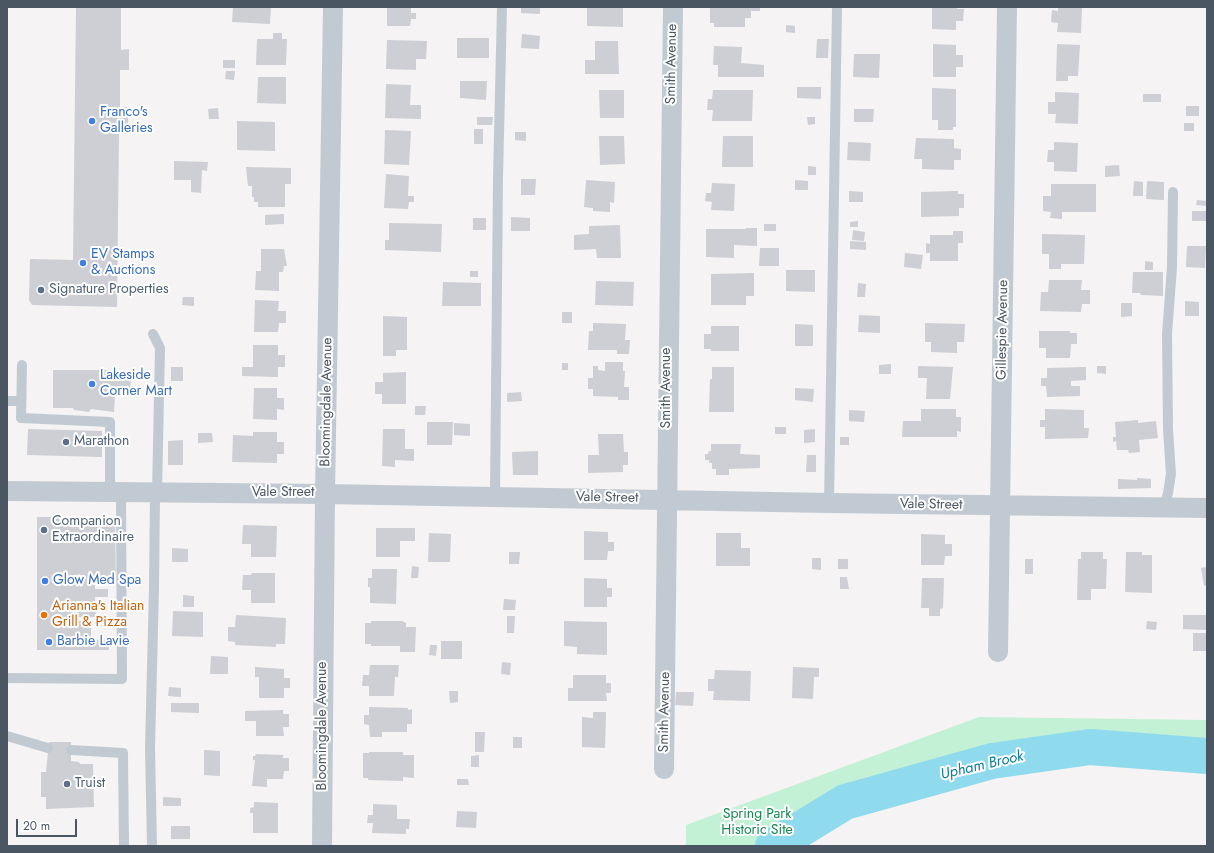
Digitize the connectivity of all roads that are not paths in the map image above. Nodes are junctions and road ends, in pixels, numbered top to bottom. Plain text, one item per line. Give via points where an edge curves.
1 (333, 7) edge
2 (502, 7) edge
3 (673, 7) edge
4 (837, 7) edge
5 (1007, 7) edge
6 (1173, 192) dead end
7 (153, 334) dead end
8 (22, 365) dead end
9 (7, 401) edge
10 (21, 401) junction
11 (7, 491) edge
12 (115, 493) junction
13 (156, 493) junction
14 (325, 494) junction
15 (495, 496) junction
16 (666, 500) junction
17 (829, 503) junction
18 (1000, 506) junction
19 (1164, 507) junction
20 (1207, 508) edge
21 (998, 652) dead end
22 (7, 678) edge
23 (7, 736) edge
24 (48, 748) dead end
25 (71, 750) dead end
26 (664, 769) dead end
27 (124, 846) edge
28 (152, 846) edge
29 (322, 846) edge

1 - 14 street, Bloomingdale Avenue
2 - 15 lane
3 - 16 street, Smith Avenue
4 - 17 lane
5 - 18 street, Gillespie Avenue
6 - 19 lane via 1172,267 1167,334 1171,474
7 - 13 lane via 160,348
8 - 10 lane
9 - 10 lane
10 - 12 lane via 21,418 110,422
11 - 12 street, Vale Street
12 - 13 street, Vale Street
12 - 22 lane via 122,679
13 - 14 street, Vale Street
13 - 28 lane via 150,748
14 - 15 street, Vale Street
14 - 29 street, Bloomingdale Avenue
15 - 16 street, Vale Street
16 - 17 street, Vale Street
16 - 26 street, Smith Avenue
17 - 18 street, Vale Street
18 - 19 street, Vale Street
18 - 21 street, Gillespie Avenue
19 - 20 street, Vale Street
23 - 24 lane
25 - 27 lane via 123,753

